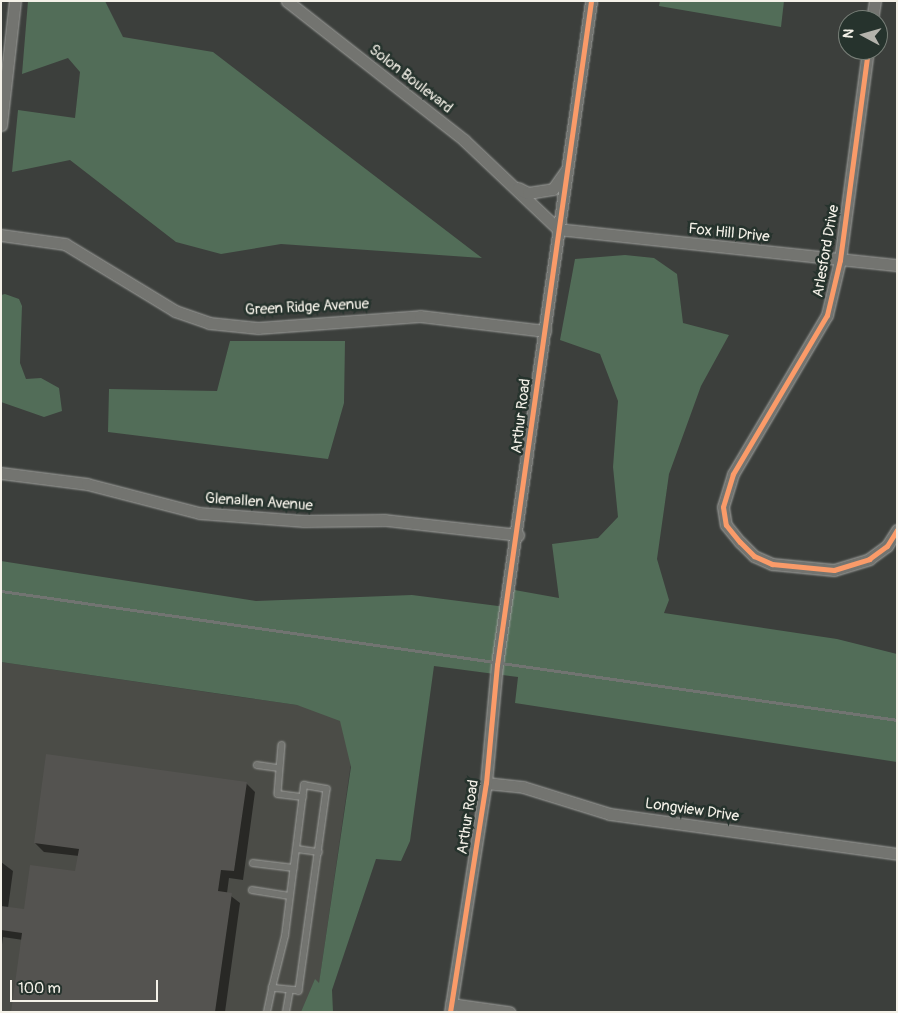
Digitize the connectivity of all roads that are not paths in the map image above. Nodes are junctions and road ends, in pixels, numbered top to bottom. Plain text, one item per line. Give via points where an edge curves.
1 (15, 1) edge
2 (287, 1) edge
3 (591, 1) edge
4 (6, 25) edge
5 (867, 60) edge
6 (1, 125) edge
7 (570, 163) junction
8 (512, 185) junction
9 (558, 229) junction
10 (1, 235) edge
11 (840, 260) junction
12 (897, 265) edge
13 (545, 331) junction
14 (1, 473) edge
15 (897, 530) edge
16 (518, 535) junction
17 (282, 745) dead end
18 (257, 765) dead end
19 (280, 768) junction
20 (486, 783) junction
21 (303, 796) junction
22 (296, 849) junction
23 (319, 852) junction
24 (897, 854) edge
25 (253, 863) dead end
26 (294, 868) junction
27 (252, 890) dead end
28 (290, 896) junction
29 (272, 988) junction
30 (290, 990) junction
31 (450, 1008) edge
32 (267, 1012) edge
33 (286, 1012) edge
34 (509, 1012) edge

1 - 4 street
2 - 8 street, Solon Boulevard via 464,140
3 - 7 street, Arthur Road
4 - 6 street
5 - 11 street, Arlesford Drive
7 - 8 street, Solon Boulevard via 562,177 547,191 528,193
7 - 9 street, Arthur Road
8 - 9 street, Solon Boulevard via 534,210
9 - 11 street, Fox Hill Drive
9 - 13 street, Arthur Road
10 - 13 street, Green Ridge Avenue via 66,244 175,311 208,323 258,328 420,316
11 - 12 street, Fox Hill Drive
11 - 15 street, Arlesford Drive via 827,315 733,474 723,507 726,525 754,556 772,564 834,570 869,559 887,546
13 - 16 street, Arthur Road
14 - 16 street, Glenallen Avenue via 87,484 199,513 257,520 385,520
16 - 20 street, Arthur Road via 497,665
17 - 19 lane
18 - 19 lane
19 - 21 lane via 278,794
20 - 24 street, Longview Drive via 523,787 610,814
20 - 31 street, Arthur Road
21 - 22 lane
21 - 23 lane via 304,785 327,788
22 - 23 lane
22 - 26 lane
23 - 30 lane via 299,991
25 - 26 lane
26 - 28 lane
27 - 28 lane
28 - 29 lane
29 - 30 lane
29 - 32 lane
30 - 33 lane
31 - 34 street

